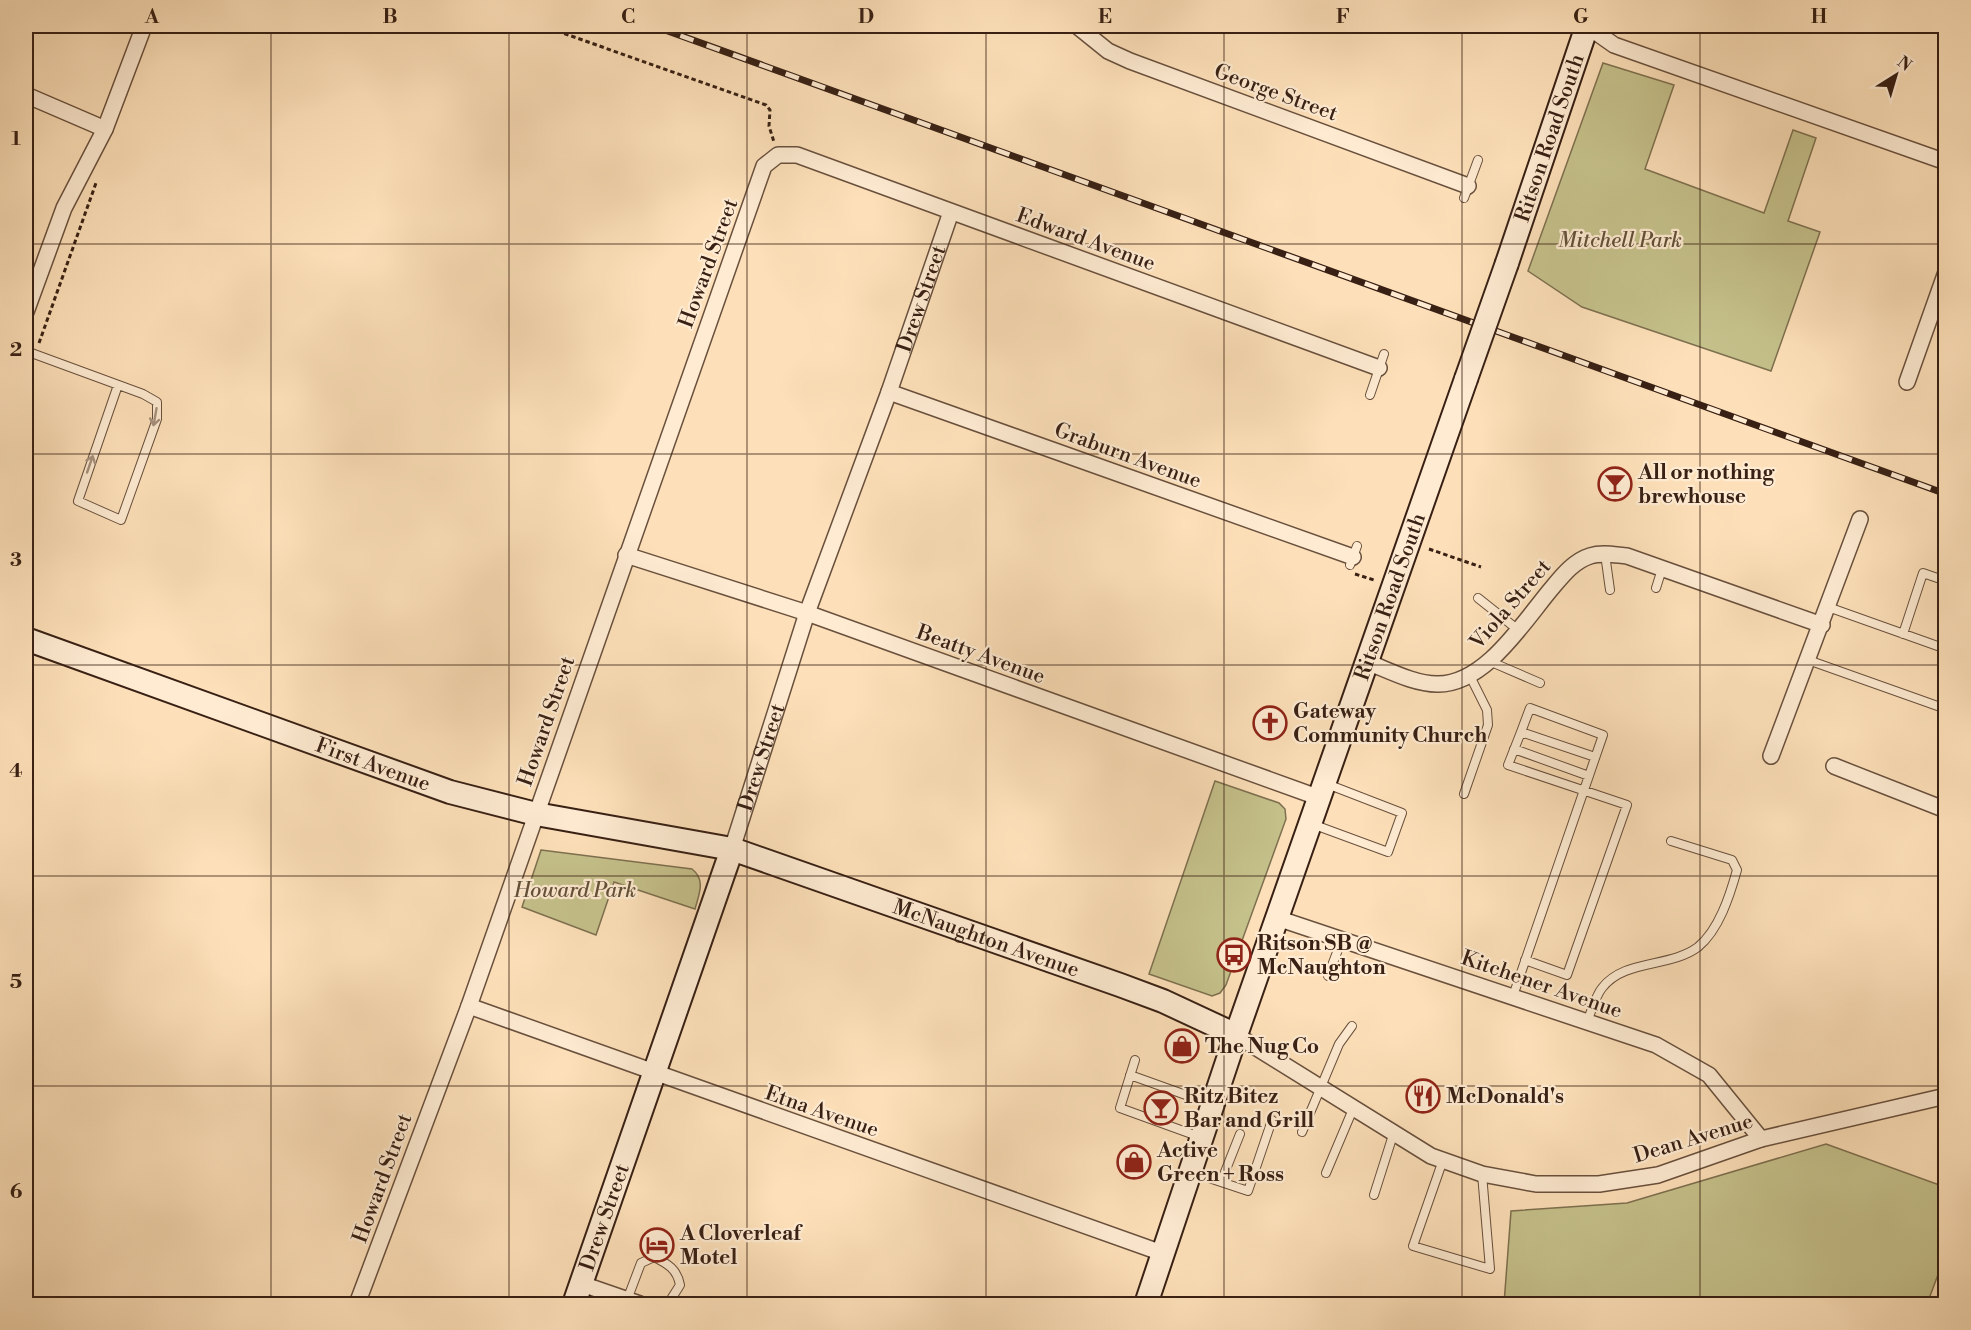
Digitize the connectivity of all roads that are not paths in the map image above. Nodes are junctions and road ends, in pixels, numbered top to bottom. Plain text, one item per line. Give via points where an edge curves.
1 (144, 26) edge
2 (1077, 26) edge
3 (1587, 26) edge
4 (26, 94) edge
5 (105, 129) junction
6 (777, 151) joint
7 (1478, 160) dead end
8 (1946, 162) edge
9 (1466, 192) joint
10 (951, 213) junction
11 (1946, 272) edge
12 (26, 312) edge
13 (26, 351) edge
14 (1382, 361) joint
15 (1907, 382) dead end
16 (118, 385) junction
17 (889, 392) junction
18 (1370, 395) dead end
19 (1860, 519) dead end
20 (1605, 554) junction
21 (626, 555) junction
22 (1353, 556) dead end
23 (1662, 569) junction
24 (1946, 581) edge
25 (1656, 588) dead end
26 (1610, 590) dead end
27 (1478, 598) dead end
28 (1828, 607) junction
29 (807, 613) junction
30 (1822, 625) junction
31 (1517, 629) junction
32 (1903, 634) junction
33 (26, 639) edge
34 (1946, 649) edge
35 (1808, 660) junction
36 (1489, 661) junction
37 (1367, 662) junction
38 (1470, 676) junction
39 (1540, 683) dead end
40 (1946, 709) edge
41 (1521, 732) junction
42 (1514, 749) junction
43 (1771, 756) dead end
44 (1595, 757) junction
45 (1834, 766) dead end
46 (1589, 776) junction
47 (1584, 789) junction
48 (1322, 791) junction
49 (1464, 794) dead end
50 (1946, 810) edge
51 (536, 814) junction
52 (1311, 824) junction
53 (1671, 841) dead end
54 (732, 849) junction
55 (1277, 918) junction
56 (1342, 939) junction
57 (1525, 960) junction
58 (1328, 976) dead end
59 (1513, 996) junction
60 (469, 1006) junction
61 (1587, 1022) junction
62 (1352, 1026) dead end
63 (1236, 1035) junction
64 (1135, 1060) dead end
65 (656, 1074) junction
66 (1130, 1075) junction
67 (1322, 1089) junction
68 (1946, 1096) edge
69 (1213, 1105) junction
70 (1353, 1109) junction
71 (1272, 1120) dead end
72 (1302, 1132) dead end
73 (1239, 1134) dead end
74 (1393, 1135) junction
75 (1202, 1138) junction
76 (1761, 1139) junction
77 (1443, 1160) junction
78 (1191, 1172) junction
79 (1326, 1173) dead end
80 (1482, 1174) junction
81 (1221, 1182) junction
82 (1374, 1195) dead end
83 (1162, 1253) junction
84 (578, 1294) edge
85 (634, 1302) edge
86 (1150, 1303) edge
87 (357, 1305) edge
88 (668, 1305) edge

1 - 5 street
2 - 9 street, George Street via 1108,51 1130,61
3 - 8 street via 1614,45
3 - 37 main road, Ritson Road South, bridge
4 - 5 street
5 - 12 street via 64,208
6 - 10 street, Edward Avenue
6 - 21 street, Howard Street via 764,166
7 - 9 lane
10 - 14 street, Edward Avenue
10 - 17 street, Drew Street
11 - 15 street
13 - 16 lane
14 - 18 lane
16 -> 16 lane via 157,402 157,419 121,520 78,501
17 - 22 street, Graburn Avenue
17 - 29 street, Drew Street
19 - 28 street
20 - 23 street, Viola Street via 1627,556
20 - 26 lane
20 - 31 street, Viola Street via 1591,556 1567,570
21 - 29 street, Beatty Avenue
21 - 51 street, Howard Street
23 - 25 lane
23 - 30 street, Viola Street
24 - 32 lane via 1923,573
27 - 31 lane
28 - 30 street
28 - 32 lane
29 - 48 street, Beatty Avenue
29 - 54 street, Drew Street
30 - 35 street
31 - 36 street, Viola Street
32 - 34 lane
33 - 51 main road, First Avenue via 450,792
35 - 40 lane
35 - 43 street
36 - 38 street, Viola Street
36 - 39 lane
37 - 38 street, Viola Street via 1434,685
37 - 48 main road, Ritson Road South
38 - 49 lane via 1487,710 1488,725
41 - 42 lane
41 - 44 lane
41 - 44 lane via 1530,708 1603,735
42 - 46 lane
42 - 47 lane via 1508,765
44 - 46 lane
45 - 50 street
46 - 47 lane
47 - 57 lane
47 - 57 lane via 1627,805 1567,975
48 - 52 main road, Ritson Road South
48 - 52 lane via 1402,813 1388,852
51 - 54 main road, First Avenue
51 - 60 street, Howard Street
52 - 55 main road, Ritson Road South
53 - 61 lane via 1732,860 1737,870 1729,898 1699,946 1687,954 1622,972 1604,985
54 - 63 main road, McNaughton Avenue via 1131,989
54 - 65 main road, Drew Street
55 - 56 street, Kitchener Avenue
55 - 63 main road, Ritson Road South
56 - 58 lane
56 - 59 street, Kitchener Avenue
57 - 59 lane
59 - 61 street, Kitchener Avenue
60 - 65 street, Etna Avenue
60 - 87 street, Howard Street
61 - 76 street, Kitchener Avenue via 1656,1045 1709,1075
62 - 67 lane via 1339,1044
63 - 67 street, Dean Avenue
63 - 69 main road, Ritson Road South
64 - 66 lane
65 - 83 street, Etna Avenue
65 - 84 main road, Drew Street
66 - 69 lane
66 - 75 lane via 1120,1108
67 - 70 street, Dean Avenue
67 - 72 lane
68 - 76 street, Dean Avenue
69 - 75 main road, Ritson Road South
70 - 74 street, Dean Avenue
70 - 79 lane
71 - 81 lane via 1248,1191
73 - 81 lane
74 - 77 street, Dean Avenue
74 - 82 lane
75 - 78 main road, Ritson Road South
76 - 80 street, Dean Avenue via 1658,1175 1599,1184 1536,1184
77 - 80 street, Dean Avenue
77 - 80 lane via 1413,1246 1490,1269
78 - 81 lane
78 - 83 main road, Ritson Road South
83 - 86 main road, Ritson Road South
84 - 85 street
85 - 88 lane via 641,1263 654,1257 670,1265 678,1275 680,1285

